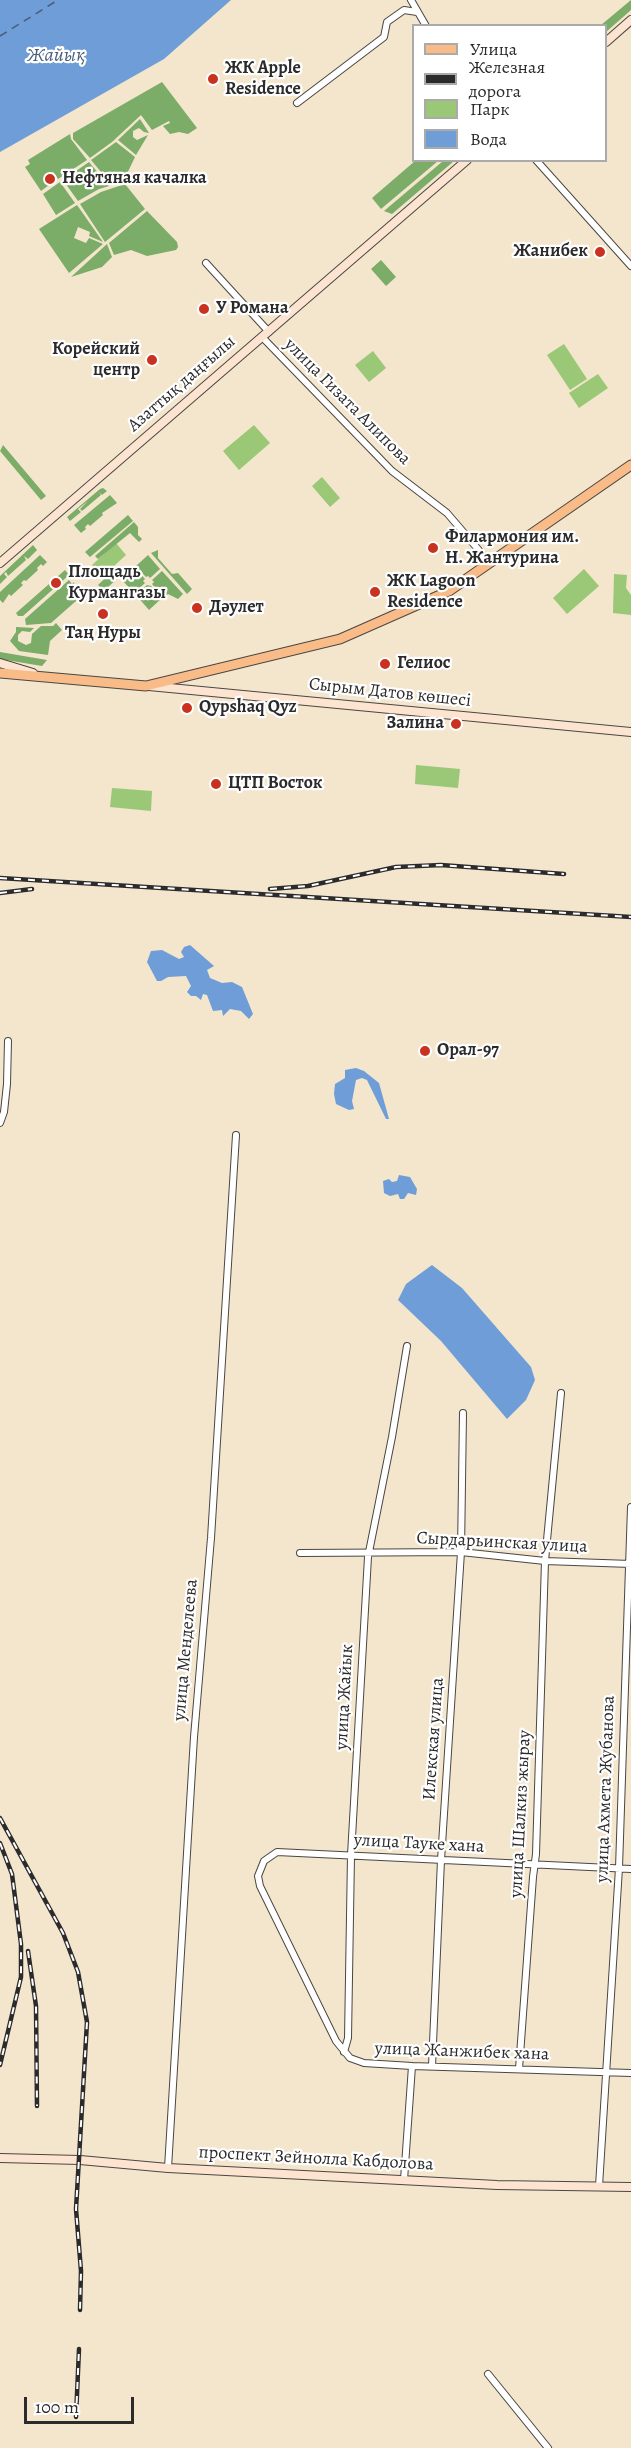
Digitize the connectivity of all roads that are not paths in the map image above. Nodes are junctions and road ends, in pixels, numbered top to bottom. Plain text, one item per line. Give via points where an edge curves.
1 (411, 0) edge
2 (417, 12) junction
3 (631, 20) edge
4 (425, 24) edge
5 (607, 41) edge
6 (297, 103) dead end
7 (465, 162) edge
8 (538, 162) edge
9 (206, 263) dead end
10 (631, 266) edge
11 (265, 334) junction
12 (631, 465) edge
13 (0, 562) edge
14 (489, 562) junction
15 (0, 663) edge
16 (0, 673) edge
17 (47, 678) junction
18 (146, 686) junction
19 (631, 732) edge
20 (8, 1041) dead end
21 (0, 1123) edge
22 (236, 1135) dead end
23 (407, 1346) dead end
24 (561, 1393) dead end
25 (463, 1413) dead end
26 (631, 1507) edge
27 (461, 1552) junction
28 (300, 1553) dead end
29 (368, 1553) junction
30 (545, 1561) junction
31 (630, 1564) edge
32 (351, 1855) junction
33 (441, 1860) junction
34 (535, 1865) junction
35 (619, 1868) junction
36 (631, 1869) edge
37 (344, 2052) junction
38 (412, 2066) junction
39 (432, 2066) junction
40 (519, 2069) junction
41 (606, 2072) junction
42 (631, 2073) edge
43 (0, 2158) edge
44 (168, 2168) junction
45 (404, 2180) junction
46 (599, 2186) junction
47 (631, 2187) edge
48 (488, 2374) dead end
49 (548, 2448) edge

1 - 2 street
2 - 4 street
2 - 6 street via 404,10 387,22 384,37
3 - 5 main road
7 - 11 main road, Азаттық даңғылы
8 - 10 street
9 - 11 street, улица Гизата Алипова
11 - 13 main road, Азаттық даңғылы
11 - 14 street, улица Гизата Алипова via 392,471 447,513
12 - 14 main road
14 - 18 main road via 449,591 340,639
15 - 17 main road
16 - 17 main road
17 - 18 main road
18 - 19 main road, Сырым Датов көшесі
20 - 21 street via 7,1084
22 - 44 street, улица Менделеева
23 - 29 street, улица Жайык
24 - 30 street, улица Шалкиз жырау
25 - 27 street, Илекская улица
26 - 31 street, улица Ахмета Жубанова
27 - 29 street, Сырдарьинская улица
27 - 30 street, Сырдарьинская улица
27 - 33 street, Илекская улица
28 - 29 street, Сырдарьинская улица
29 - 32 street, улица Жайык
30 - 31 street, Сырдарьинская улица
30 - 34 street, улица Шалкиз жырау
31 - 35 street, улица Ахмета Жубанова
32 - 33 street, улица Тауке хана
32 - 37 street, улица Жайык via 348,2038
32 - 37 street, улица Тауке хана via 277,1852 264,1861 258,1876
33 - 34 street, улица Тауке хана
33 - 39 street, Илекская улица
34 - 35 street, улица Тауке хана
34 - 40 street, улица Шалкиз жырау
35 - 36 street, улица Тауке хана
35 - 41 street, улица Ахмета Жубанова
37 - 38 street, улица Жанжибек хана via 364,2063
38 - 39 street, улица Жанжибек хана
38 - 45 street
39 - 40 street, улица Жанжибек хана
40 - 41 street, улица Жанжибек хана
41 - 42 street, улица Жанжибек хана
41 - 46 street, улица Ахмета Жубанова
43 - 44 main road, проспект Зейнолла Кабдолова
44 - 45 main road, проспект Зейнолла Кабдолова
45 - 46 main road, проспект Зейнолла Кабдолова
46 - 47 main road, проспект Зейнолла Кабдолова
48 - 49 street

